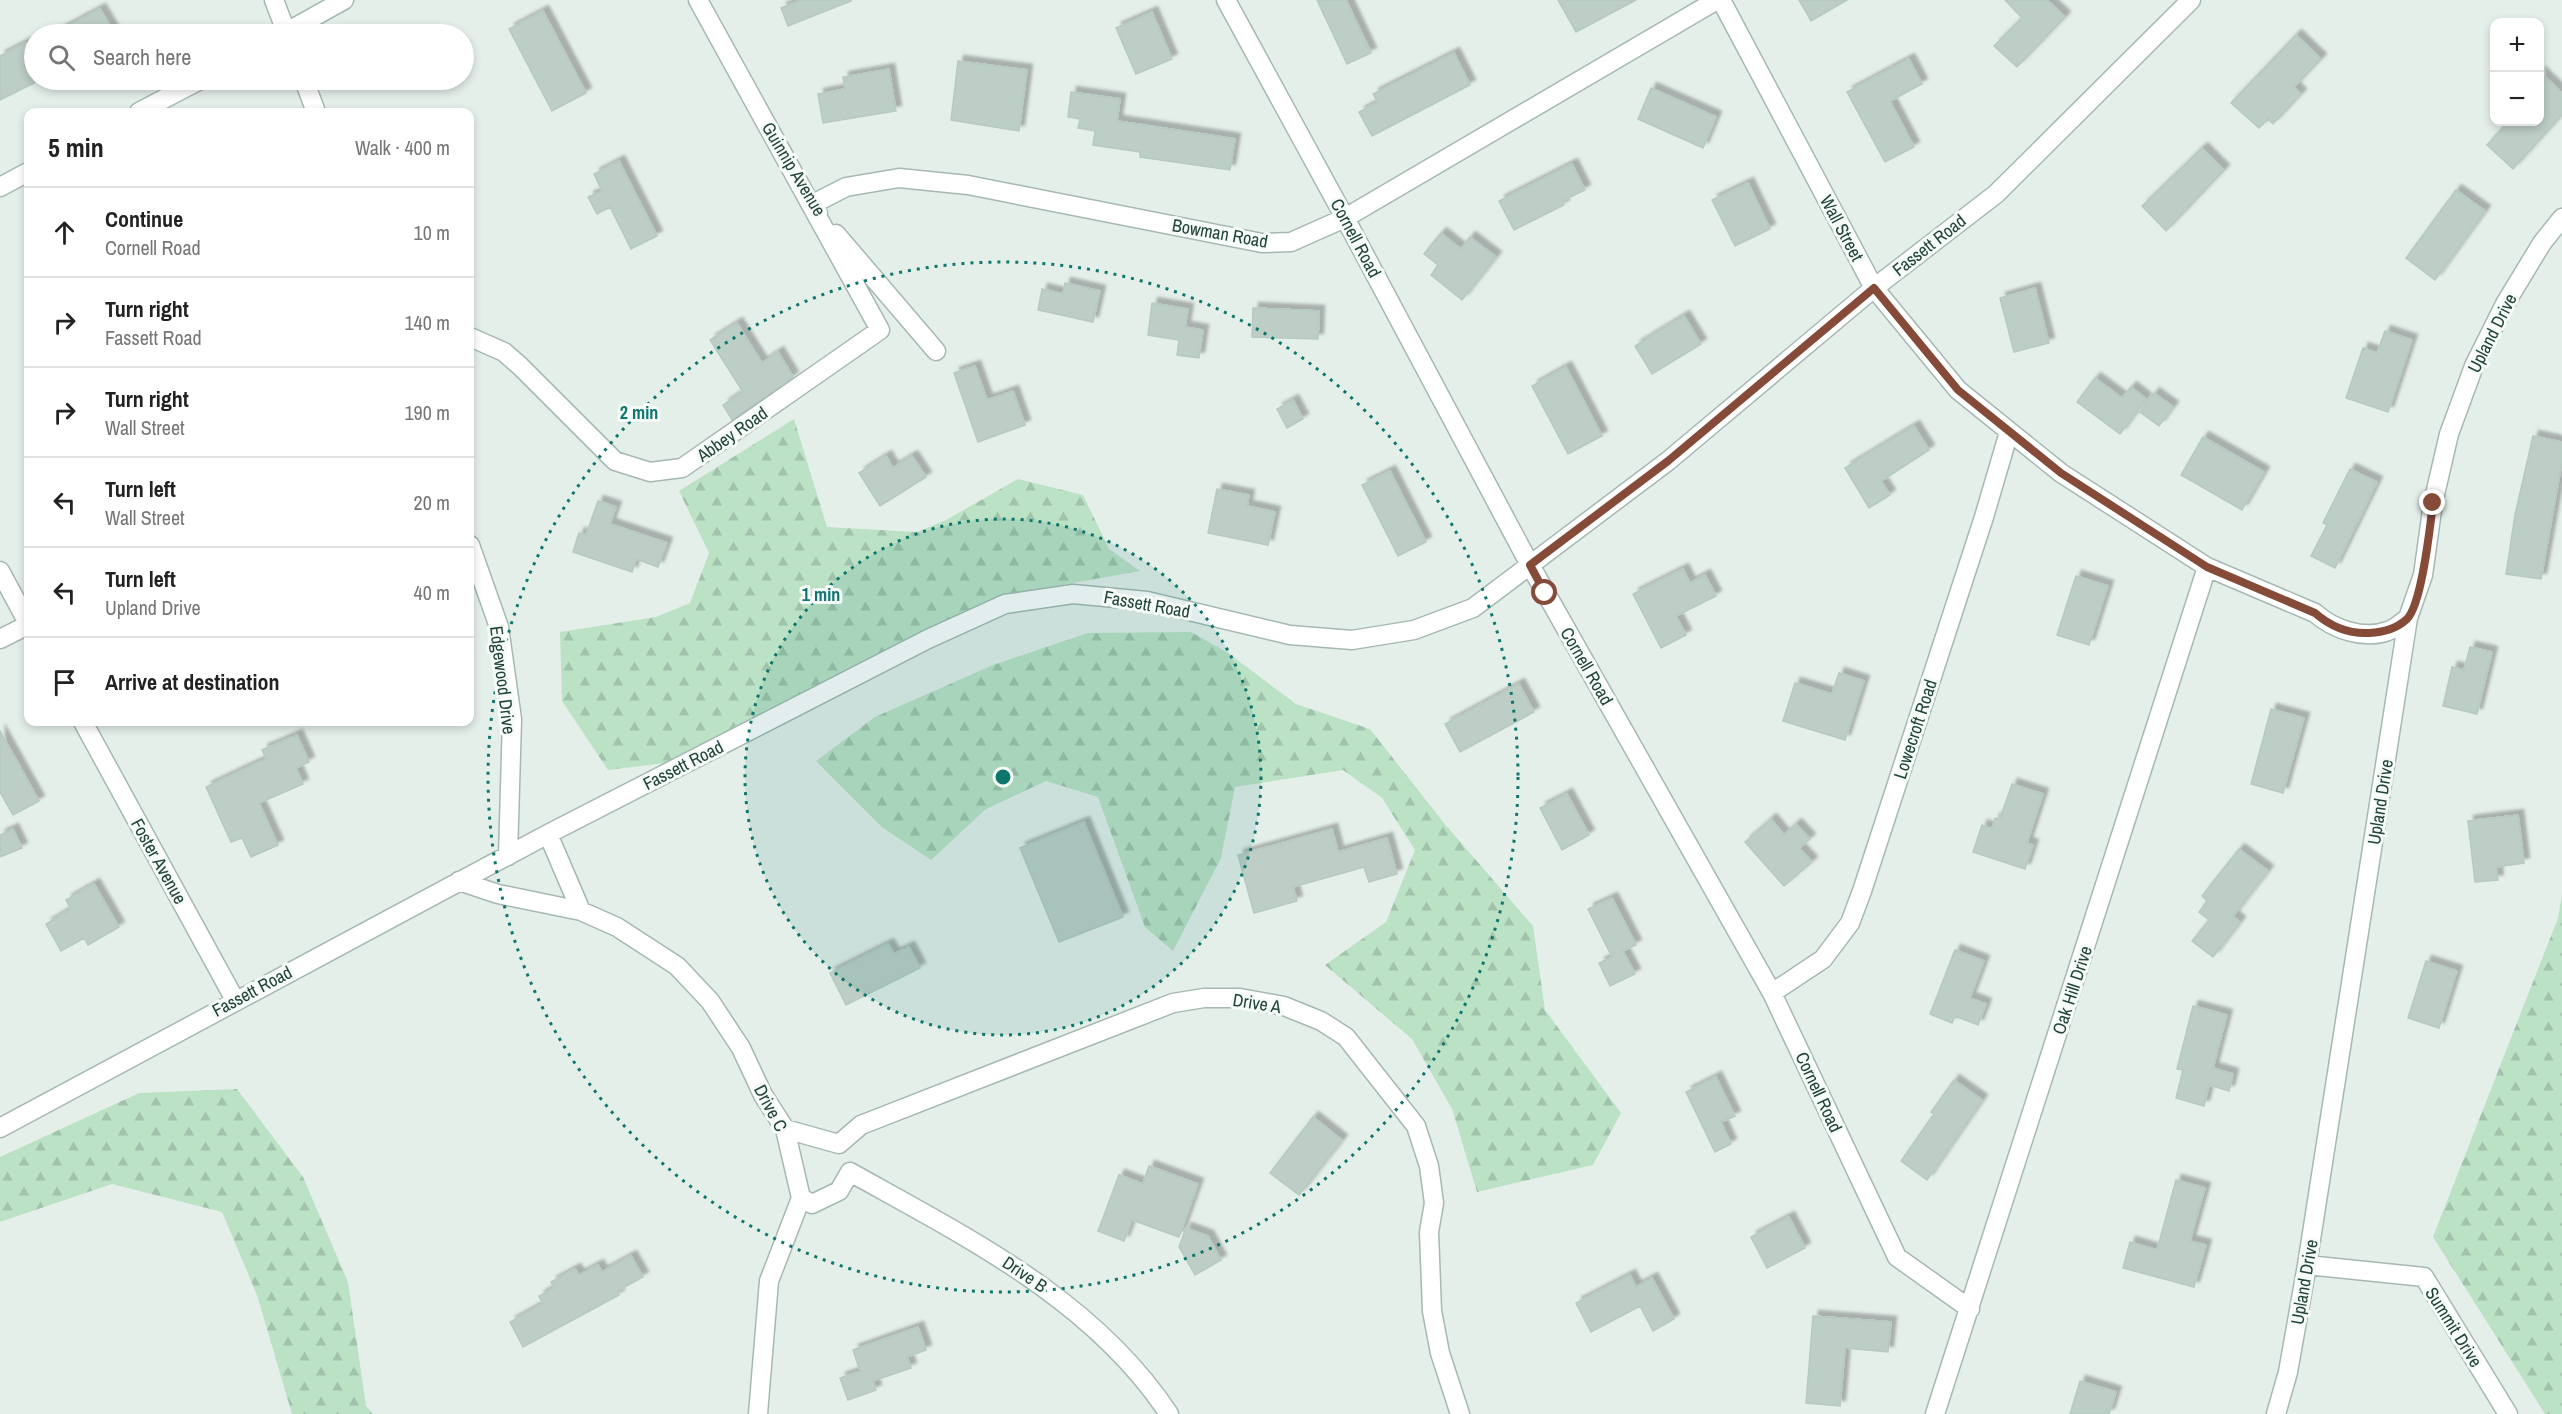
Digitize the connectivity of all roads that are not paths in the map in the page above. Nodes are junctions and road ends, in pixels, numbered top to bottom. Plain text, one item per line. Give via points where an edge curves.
1 (274, 0) edge
2 (344, 0) edge
3 (698, 0) edge
4 (1226, 0) edge
5 (1719, 0) edge
6 (2191, 0) edge
7 (282, 24) edge
8 (303, 24) edge
9 (181, 90) edge
10 (308, 90) edge
11 (147, 108) edge
12 (314, 108) edge
13 (24, 174) edge
14 (0, 187) edge
15 (811, 205) junction
16 (1345, 218) junction
17 (2562, 218) edge
18 (1874, 288) junction
19 (474, 339) edge
20 (936, 351) dead end
21 (2009, 432) junction
22 (474, 556) edge
23 (1530, 565) junction
24 (2207, 567) junction
25 (0, 571) edge
26 (24, 616) edge
27 (2408, 618) junction
28 (24, 625) edge
29 (0, 639) edge
30 (85, 726) edge
31 (548, 834) junction
32 (508, 856) junction
33 (459, 881) junction
34 (581, 911) junction
35 (1772, 993) junction
36 (235, 1000) junction
37 (0, 1128) edge
38 (785, 1129) junction
39 (839, 1144) junction
40 (850, 1172) junction
41 (801, 1198) junction
42 (2307, 1265) junction
43 (1970, 1309) junction
44 (758, 1414) edge
45 (1169, 1414) edge
46 (1460, 1414) edge
47 (1935, 1414) edge
48 (2276, 1414) edge
49 (2508, 1414) edge

1 - 7 street
2 - 8 street
3 - 15 street, Guinnip Avenue
4 - 16 street, Cornell Road
5 - 16 street, Bowman Road
5 - 18 street, Wall Street
6 - 18 street, Fassett Road via 1996,194
9 - 11 street
10 - 12 street
13 - 14 street
15 - 16 street, Bowman Road via 846,187 899,178 968,185 1262,243 1291,242
15 - 19 street, Abbey Road via 880,330 682,468 650,472 615,461 504,352
15 - 20 street, Guinnip Avenue
16 - 23 street, Cornell Road
17 - 27 street, Upland Drive via 2505,304 2474,366 2449,434 2433,503 2423,575
18 - 21 street, Wall Street via 1958,390
18 - 23 street, Fassett Road via 1668,461
21 - 24 street, Wall Street via 2061,473
21 - 35 street, Lowecroft Road via 1981,529 1850,923 1824,959
22 - 32 street, Edgewood Drive via 499,627 512,719
23 - 31 street, Fassett Road via 1473,608 1414,630 1352,640 1290,635 1147,601 1073,594 1005,604 928,639
23 - 35 street, Cornell Road
24 - 27 street, Wall Street via 2355,634 2387,632
24 - 43 street, Oak Hill Drive
25 - 26 street
27 - 42 street, Upland Drive
28 - 29 street
30 - 36 street, Foster Avenue
31 - 32 street, Fassett Road
31 - 34 street
32 - 33 street, Fassett Road
33 - 34 street, Drive C via 498,894
33 - 36 street, Fassett Road
34 - 38 street, Drive C via 617,927 677,966 710,1001
35 - 43 street, Cornell Road via 1897,1257
36 - 37 street, Fassett Road
38 - 39 street
38 - 41 street, Drive C
39 - 40 street
39 - 46 street, Drive A via 861,1125 1173,1003 1240,998 1284,1006 1321,1021 1346,1037 1416,1126 1429,1166 1434,1203 1429,1232 1432,1311 1440,1353
40 - 41 street via 839,1191 812,1204
40 - 45 street, Drive B via 990,1250 1056,1295 1102,1335
41 - 44 street via 769,1281
42 - 48 street, Upland Drive via 2288,1372
42 - 49 street, Summit Drive via 2424,1277
43 - 47 street, Oak Hill Drive

